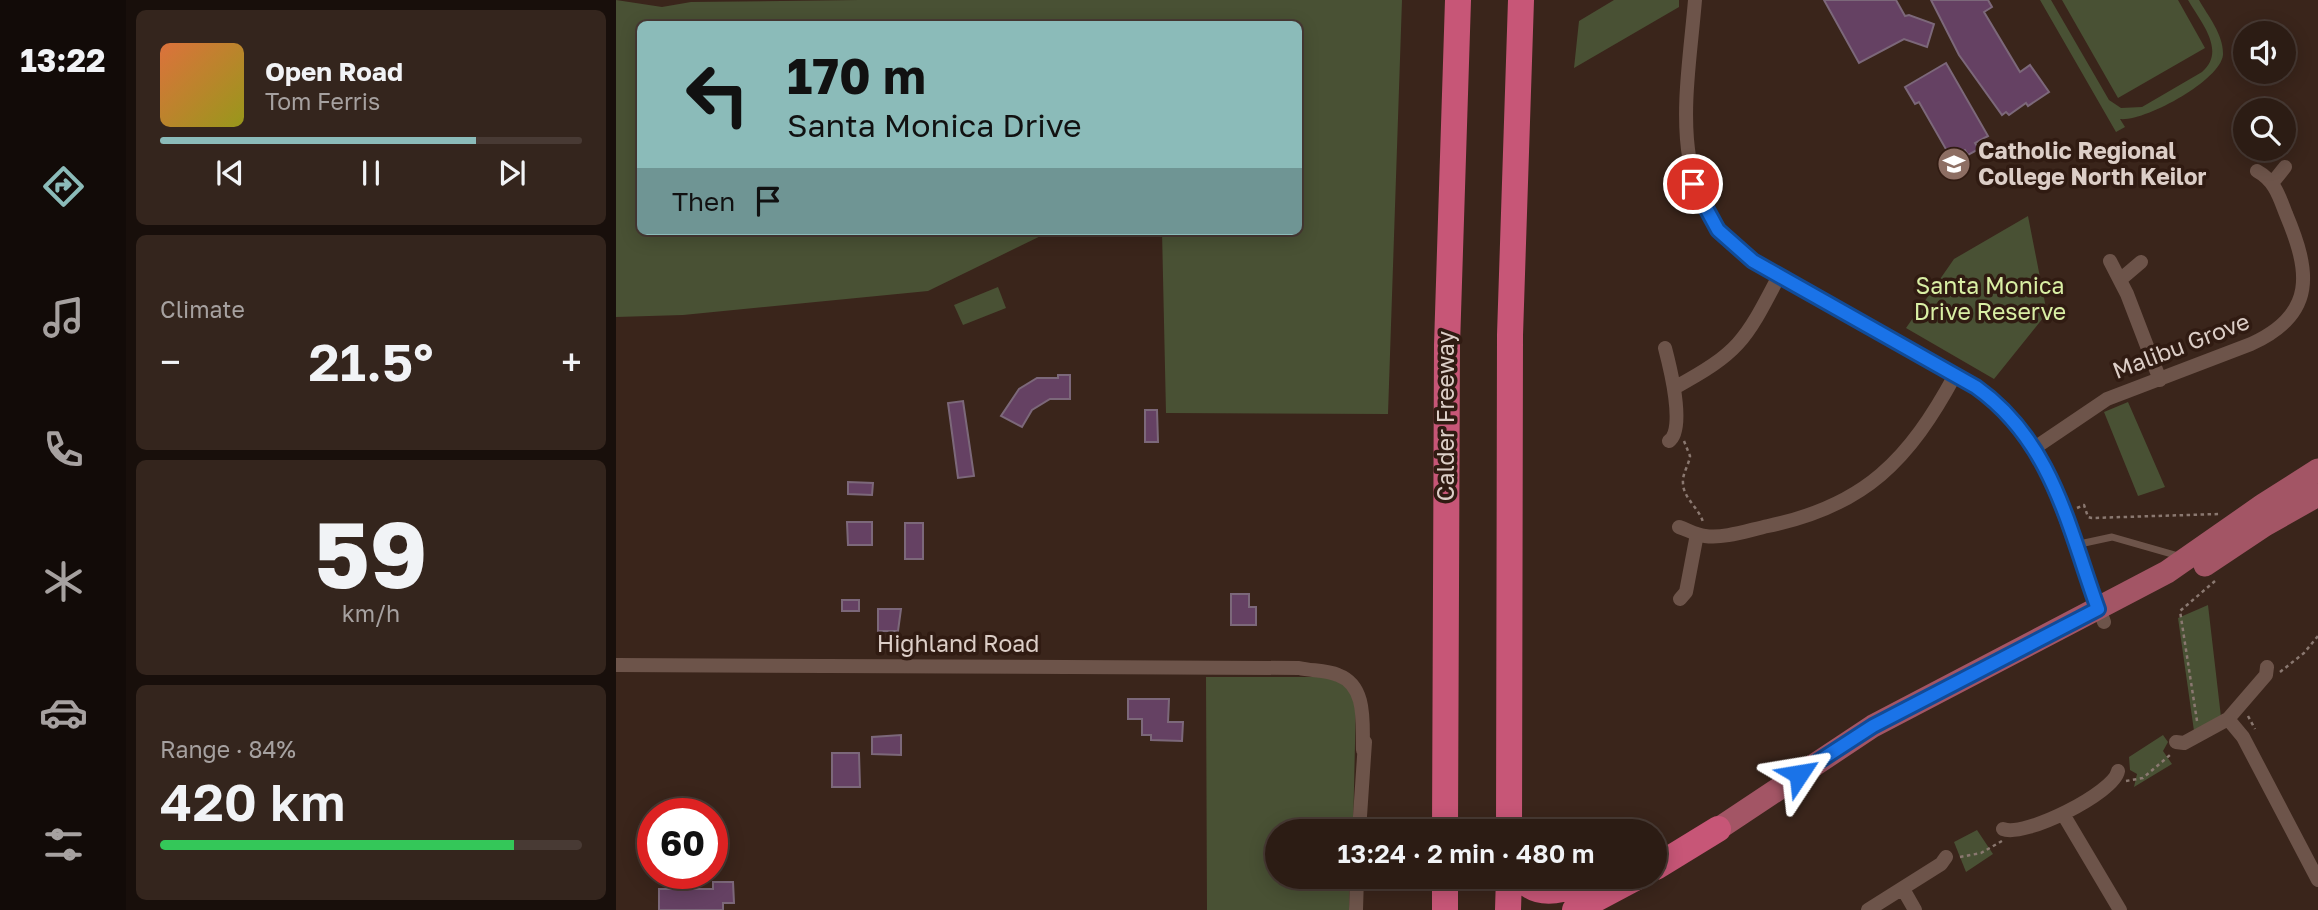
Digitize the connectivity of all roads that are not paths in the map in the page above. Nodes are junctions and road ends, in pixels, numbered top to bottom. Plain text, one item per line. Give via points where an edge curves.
1 (1458, 0) edge
2 (1521, 0) edge
3 (1695, 0) edge
4 (2285, 167) dead end
5 (2257, 171) dead end
6 (2273, 182) junction
7 (2110, 261) dead end
8 (2141, 262) dead end
9 (1779, 276) junction
10 (2121, 279) junction
11 (1665, 348) dead end
12 (1955, 375) junction
13 (2160, 380) junction
14 (1674, 388) junction
15 (1672, 439) road end
16 (2036, 447) junction
17 (2318, 470) edge
18 (2318, 495) edge
19 (1510, 527) junction
20 (1679, 527) dead end
21 (1697, 534) junction
22 (2074, 546) junction
23 (2188, 559) junction
24 (1680, 599) dead end
25 (2101, 616) junction
26 (616, 665) edge
27 (2267, 671) road end
28 (2228, 719) junction
29 (2179, 742) road end
30 (2118, 774) road end
31 (2063, 814) junction
32 (1360, 819) edge
33 (1446, 819) edge
34 (1509, 819) edge
35 (1518, 819) edge
36 (1718, 830) junction
37 (2007, 830) road end
38 (1667, 852) edge
39 (1946, 857) road end
40 (1667, 860) edge
41 (2318, 880) edge
42 (1357, 889) edge
43 (1446, 889) edge
44 (1509, 889) edge
45 (1535, 889) edge
46 (1553, 889) edge
47 (1614, 889) edge
48 (1903, 889) junction
49 (1356, 910) edge
50 (1446, 910) edge
51 (1508, 910) edge
52 (1575, 910) edge
53 (1868, 910) edge
54 (1914, 910) edge
55 (2120, 910) edge

1 - 33 highway, Calder Freeway via 1447,286
2 - 19 highway via 1510,322
3 - 9 street via 1686,134 1693,184 1709,218 1728,241
4 - 6 street
5 - 6 street
6 - 13 street, Malibu Grove via 2304,262 2302,291 2293,311 2263,339
7 - 10 street
8 - 10 street
9 - 12 street
9 - 14 street via 1754,324 1732,352
10 - 13 street
11 - 14 street
12 - 16 street via 1993,399
12 - 21 street via 1903,456 1852,497 1799,519 1719,536
13 - 16 street, Malibu Grove via 2088,409
14 - 15 street
16 - 22 street
17 - 23 main road
18 - 25 main road via 2175,585
19 - 34 highway
19 - 35 highway via 1519,590
20 - 21 street
21 - 24 street via 1686,592
22 - 23 lane via 2096,539 2125,538
22 - 25 street
23 - 25 main road
25 - 36 main road via 1945,686 1818,761
26 - 32 street, Highland Road via 1337,667 1354,681 1368,707
27 - 28 street
28 - 29 street
28 - 41 street via 2243,737
30 - 31 street
31 - 37 street
31 - 55 street
36 - 38 highway
36 - 40 highway
39 - 48 street
42 - 49 street
43 - 50 highway
44 - 51 highway
45 - 46 highway
47 - 52 highway
48 - 53 street
48 - 54 street

